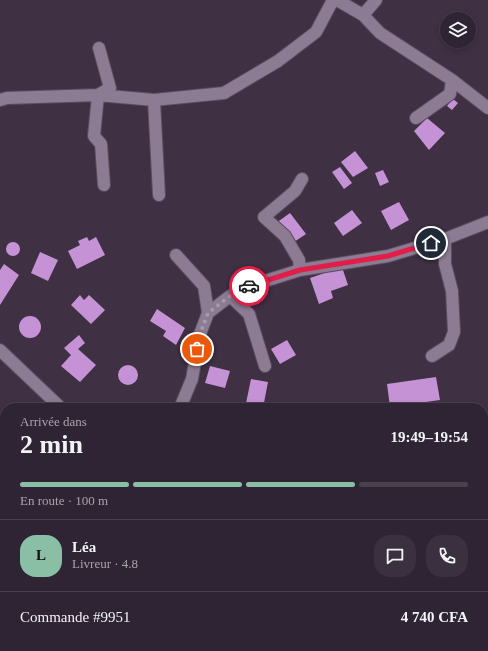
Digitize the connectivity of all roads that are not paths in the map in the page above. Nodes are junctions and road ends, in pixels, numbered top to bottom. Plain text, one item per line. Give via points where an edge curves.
1 (333, 0) edge
2 (337, 0) edge
3 (376, 0) edge
4 (362, 15) junction
5 (99, 48) dead end
6 (452, 80) junction
7 (98, 95) junction
8 (0, 100) edge
9 (154, 100) junction
10 (488, 108) edge
11 (416, 118) dead end
12 (302, 179) dead end
13 (104, 185) dead end
14 (159, 195) dead end
15 (488, 222) edge
16 (445, 239) junction
17 (176, 255) dead end
18 (300, 270) junction
19 (230, 296) junction
20 (208, 313) junction
21 (0, 350) edge
22 (432, 356) dead end
23 (265, 366) dead end
24 (56, 403) edge
25 (182, 403) edge

1 - 9 street via 316,32 278,61 224,93
2 - 4 street
3 - 4 street
4 - 6 street via 380,33
5 - 7 street via 110,88
6 - 10 street
6 - 11 street via 450,94
7 - 8 street
7 - 9 street
7 - 13 street via 94,136 101,144
9 - 14 street
12 - 18 street via 295,191 264,217 285,236 299,260
15 - 16 street
16 - 18 street via 388,256
16 - 22 street via 445,264 452,291 454,332 449,345
17 - 20 street via 204,286
18 - 19 street via 251,285
19 - 20 street
19 - 23 street via 249,314
20 - 25 street via 200,334 192,380
21 - 24 street

